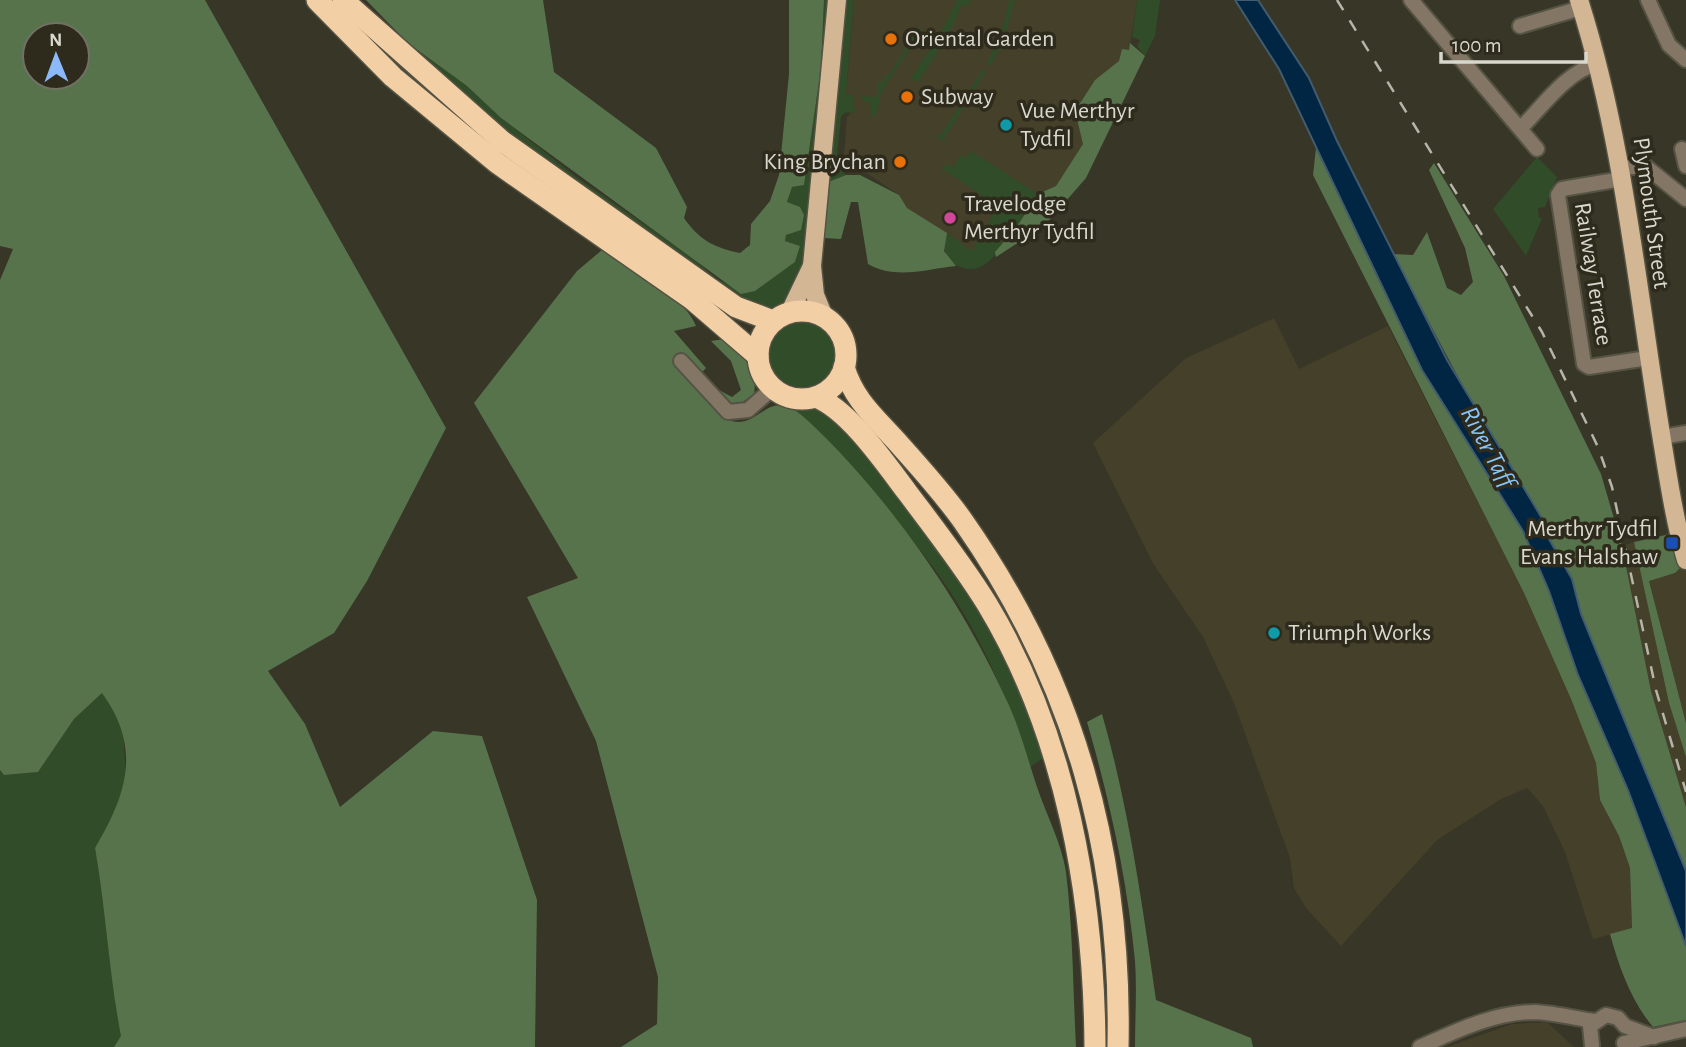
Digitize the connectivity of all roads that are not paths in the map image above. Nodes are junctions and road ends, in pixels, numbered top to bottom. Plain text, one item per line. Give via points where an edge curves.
1 (317, 0) edge
2 (343, 0) edge
3 (837, 0) edge
4 (1411, 0) edge
5 (1648, 0) edge
6 (1580, 4) edge
7 (1520, 26) dead end
8 (1686, 60) edge
9 (1597, 64) junction
10 (1521, 128) junction
11 (1537, 149) dead end
12 (1682, 149) dead end
13 (1686, 166) edge
14 (1621, 174) junction
15 (1686, 199) edge
16 (812, 266) junction
17 (782, 317) junction
18 (824, 317) junction
19 (758, 356) junction
20 (1648, 358) junction
21 (681, 362) dead end
22 (844, 367) junction
23 (773, 388) junction
24 (816, 397) junction
25 (1686, 433) edge
26 (1662, 437) junction
27 (1686, 560) edge
28 (1558, 1015) junction
29 (1594, 1021) junction
30 (1625, 1026) junction
31 (1686, 1029) edge
32 (1661, 1036) junction
33 (1623, 1045) edge
34 (1593, 1046) edge
35 (1095, 1047) edge
36 (1118, 1047) edge
37 (1420, 1047) edge

1 - 19 highway via 393,77 497,163 701,307
2 - 17 highway via 502,141 736,307
3 - 16 main road
4 - 10 street
5 - 8 street via 1669,45
6 - 7 street
6 - 9 main road, Plymouth Street
9 - 10 street via 1581,70
9 - 14 main road, Plymouth Street
10 - 11 street
12 - 13 street
14 - 15 street via 1645,166
14 - 20 main road, Plymouth Street
14 - 20 street, Railway Terrace via 1562,189 1558,195 1584,364
16 - 17 main road
16 - 18 main road
17 - 18 highway via 809,311
17 - 19 highway via 760,340
18 - 22 highway via 844,340
19 - 23 highway
20 - 26 main road, Plymouth Street
21 - 23 street via 727,412 748,410
22 - 24 highway via 838,380
22 - 36 highway via 857,400 964,522 1025,621 1059,695 1091,791 1106,858 1118,951
23 - 24 highway via 794,398
24 - 35 highway via 838,410 943,540 987,605 1029,693 1061,780 1077,850 1090,950
25 - 26 street
26 - 27 main road, Plymouth Street
28 - 29 street
28 - 34 street
28 - 37 street via 1507,1015
29 - 30 street via 1612,1016
29 - 34 street via 1589,1032
30 - 32 street
30 - 33 street
31 - 32 street
32 - 33 street

